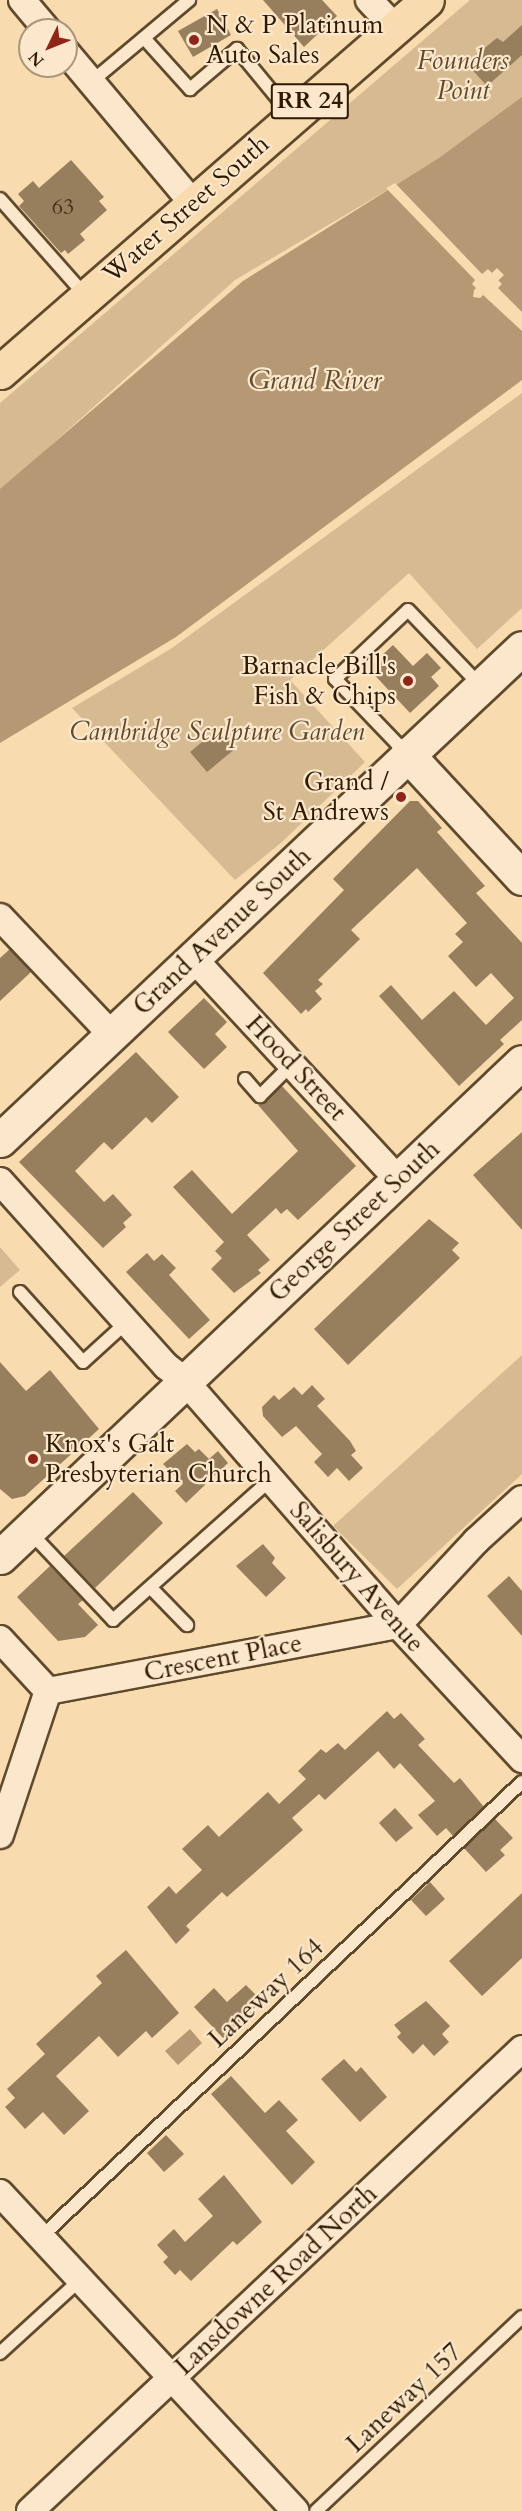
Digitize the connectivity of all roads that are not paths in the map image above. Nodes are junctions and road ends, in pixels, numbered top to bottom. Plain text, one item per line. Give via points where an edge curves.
1 (22, 0) edge
2 (189, 0) edge
3 (369, 0) edge
4 (428, 0) edge
5 (37, 18) edge
6 (394, 28) junction
7 (144, 38) junction
8 (78, 66) edge
9 (91, 82) junction
10 (292, 116) junction
11 (0, 199) edge
12 (192, 202) junction
13 (86, 296) junction
14 (0, 372) edge
15 (522, 648) edge
16 (481, 686) junction
17 (407, 754) junction
18 (522, 878) edge
19 (1, 922) edge
20 (193, 958) junction
21 (112, 1035) junction
22 (522, 1062) edge
23 (292, 1064) junction
24 (245, 1079) dead end
25 (0, 1140) edge
26 (398, 1179) junction
27 (0, 1181) edge
28 (20, 1292) dead end
29 (127, 1322) junction
30 (185, 1381) junction
31 (271, 1479) junction
32 (522, 1499) edge
33 (10, 1540) edge
34 (151, 1588) junction
35 (187, 1625) dead end
36 (398, 1625) junction
37 (0, 1639) edge
38 (48, 1691) junction
39 (522, 1759) edge
40 (522, 1782) edge
41 (0, 1835) edge
42 (522, 2049) edge
43 (0, 2193) edge
44 (41, 2237) junction
45 (80, 2280) junction
46 (522, 2317) edge
47 (0, 2353) edge
48 (170, 2379) junction
49 (30, 2511) edge
50 (295, 2511) edge
51 (316, 2511) edge

1 - 5 street
2 - 7 lane
3 - 6 street
4 - 6 main road, Water Street South / RR 24
6 - 10 main road, Water Street South / RR 24
7 - 9 lane
7 - 10 lane via 190,89 237,49
8 - 9 street
9 - 12 street
10 - 12 main road, Water Street South / RR 24
11 - 13 lane
12 - 13 main road, Water Street South / RR 24
13 - 14 main road, Water Street South / RR 24
15 - 16 main road, Grand Avenue South
16 - 17 main road, Grand Avenue South
16 - 17 lane via 408,610 335,679
17 - 18 main road
17 - 20 main road, Grand Avenue South
19 - 21 street
20 - 21 main road, Grand Avenue South
20 - 23 street, Hood Street
21 - 25 main road, Grand Avenue South
22 - 26 main road, George Street South
23 - 24 lane via 260,1096
23 - 26 street, Hood Street
26 - 30 main road, George Street South
27 - 29 street, Salisbury Avenue
28 - 29 lane via 83,1362
29 - 30 street, Salisbury Avenue
30 - 31 street, Salisbury Avenue
30 - 33 main road, George Street South
31 - 34 lane
31 - 36 street, Salisbury Avenue
32 - 36 street via 476,1540
33 - 34 lane via 113,1620
34 - 35 lane
36 - 38 street, Crescent Place
36 - 39 street, Salisbury Avenue
37 - 38 street
38 - 41 street
40 - 44 lane, Laneway 164
42 - 48 street, Lansdowne Road North
43 - 44 street
44 - 45 street
45 - 47 lane
45 - 48 street
46 - 51 lane, Laneway 157
48 - 49 street, Lansdowne Road North
48 - 50 street

